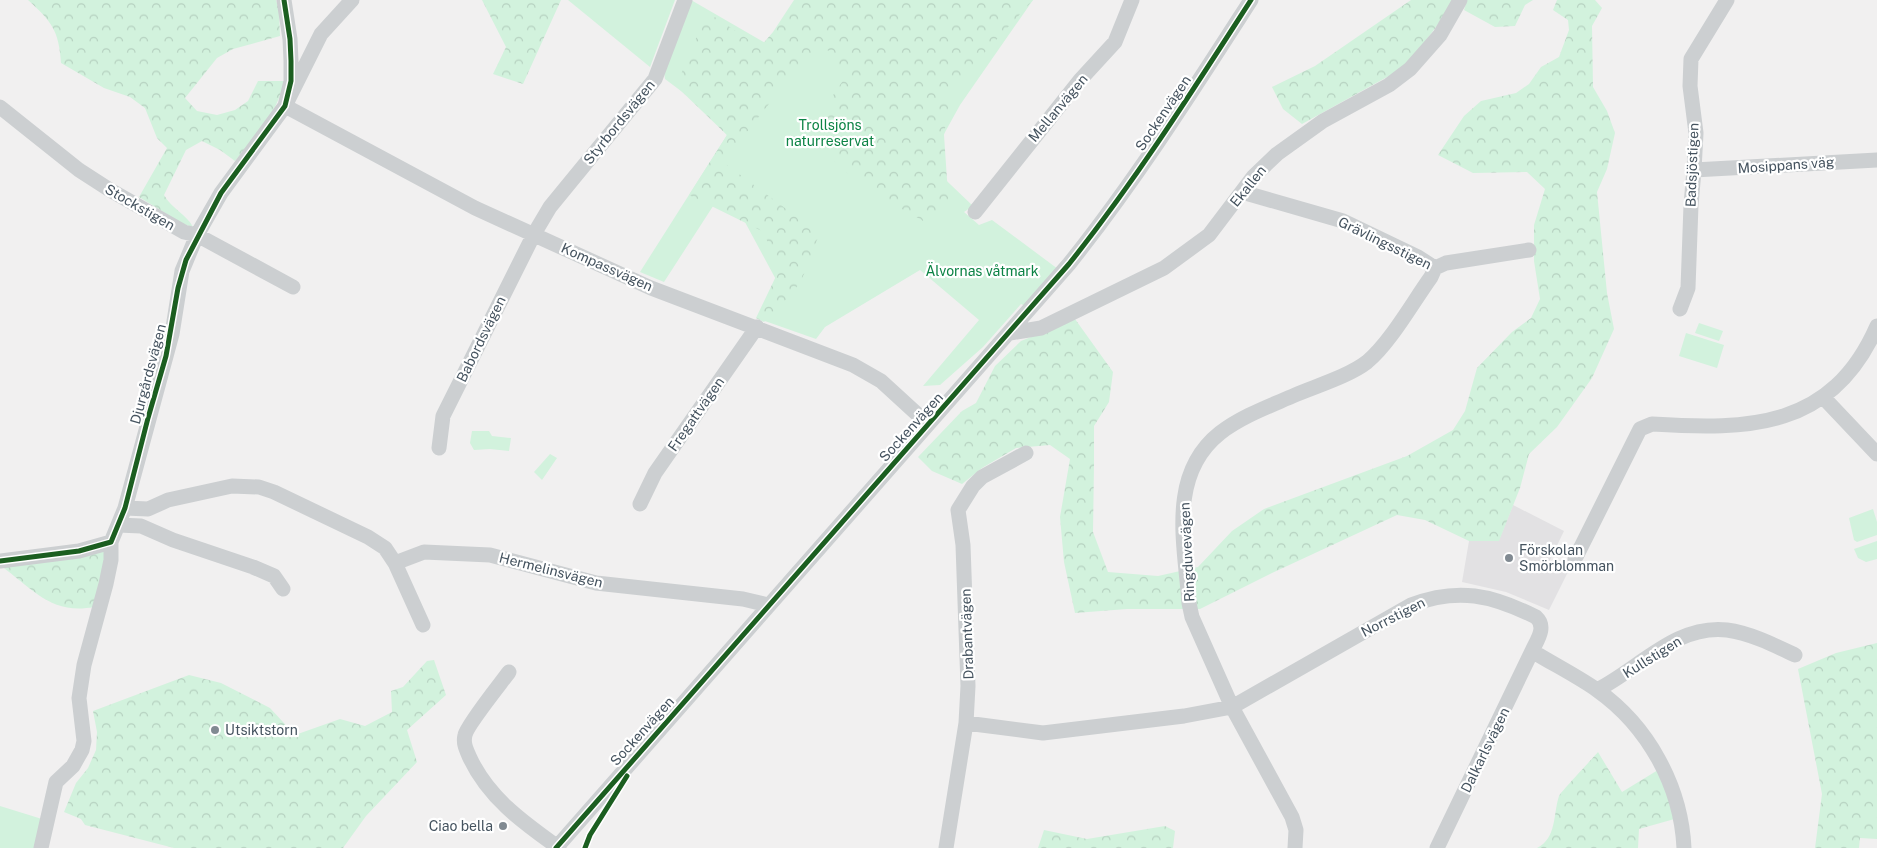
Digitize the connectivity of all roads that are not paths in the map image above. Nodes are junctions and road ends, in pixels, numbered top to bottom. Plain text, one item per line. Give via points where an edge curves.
1 (284, 0) edge
2 (352, 0) edge
3 (685, 0) edge
4 (1132, 0) edge
5 (1251, 0) edge
6 (1460, 0) edge
7 (1727, 0) edge
8 (285, 106) junction
9 (0, 107) edge
10 (1877, 160) edge
11 (1694, 170) junction
12 (1242, 192) junction
13 (975, 212) dead end
14 (534, 234) junction
15 (198, 235) junction
16 (1529, 250) dead end
17 (1435, 268) junction
18 (293, 286) dead end
19 (1680, 309) dead end
20 (1877, 326) edge
21 (757, 327) junction
22 (1010, 333) junction
23 (1823, 397) junction
24 (928, 424) junction
25 (439, 448) dead end
26 (1026, 453) dead end
27 (1877, 454) edge
28 (640, 504) dead end
29 (125, 508) junction
30 (118, 525) junction
31 (111, 542) junction
32 (1575, 559) dead end
33 (0, 561) edge
34 (395, 563) junction
35 (283, 589) dead end
36 (768, 605) junction
37 (423, 625) dead end
38 (1532, 651) junction
39 (1795, 654) dead end
40 (509, 672) dead end
41 (1597, 690) junction
42 (1232, 707) junction
43 (966, 722) junction
44 (41, 848) edge
45 (558, 848) edge
46 (946, 848) edge
47 (1295, 848) edge
48 (1437, 848) edge
49 (1684, 848) edge

1 - 8 street, Djurgårdsvägen via 291,61
2 - 8 street via 321,34
3 - 14 street, Styrbordsvägen via 655,80 550,207
4 - 13 street, Mellanvägen via 1115,42
5 - 22 street, Sockenvägen via 1103,221
6 - 12 street, Ekallen via 1440,35 1410,69 1389,85 1323,121 1277,154 1262,166
7 - 11 street, Badsjöstigen via 1691,59 1690,86 1696,133
8 - 14 street, Kompassvägen via 446,194
8 - 15 street, Djurgårdsvägen via 221,193
9 - 15 street, Stockstigen via 79,170 184,232
10 - 11 street, Mosippans väg
11 - 19 street, Badsjöstigen via 1688,288
12 - 17 street, Grävlingsstigen via 1342,221
12 - 22 street, Ekallen via 1209,235 1164,268 1041,328
14 - 21 street, Kompassvägen via 651,288
14 - 25 street, Babordsvägen via 443,416
15 - 18 street, Stockstigen
15 - 29 street, Djurgårdsvägen via 182,271 172,334
16 - 17 street, Grävlingsstigen via 1446,263
17 - 42 street, Ringduvevägen via 1381,347 1366,363 1259,411 1222,432 1210,442 1190,471 1184,492 1183,517 1189,603 1192,617
20 - 23 street via 1856,363
21 - 24 street, Kompassvägen via 866,372 881,381
21 - 28 street, Fregattvägen via 655,473
22 - 24 street, Sockenvägen
23 - 27 street
23 - 32 street via 1788,416 1742,426 1645,425 1636,435
24 - 36 street, Sockenvägen
26 - 43 street, Drabantvägen via 982,477 958,510 969,664
29 - 30 street, Djurgårdsvägen
29 - 34 street via 148,509 168,500 232,486 258,487 368,537 385,548
30 - 31 street, Djurgårdsvägen
30 - 35 street via 141,526 253,567 274,576
31 - 33 street via 79,551
31 - 44 street, Djurgårdsvägen via 106,584 80,684 84,741 79,757 56,782
34 - 36 street, Hermelinsvägen via 424,552 490,555 596,583 743,598
34 - 37 street
36 - 45 street, Sockenvägen
38 - 41 street
38 - 42 street, Norrstigen via 1542,629 1536,617 1482,596 1455,594 1437,597 1391,615
38 - 48 street, Dalkarlsvägen
39 - 41 street, Kullstigen via 1741,633 1704,630 1680,638
40 - 45 street via 465,732 464,746 483,781 507,809
41 - 49 street via 1637,727 1655,753 1675,797
42 - 43 street, Norrstigen via 1043,733
42 - 47 street, Ringduvevägen via 1292,817 1296,830
43 - 46 street, Drabantvägen

